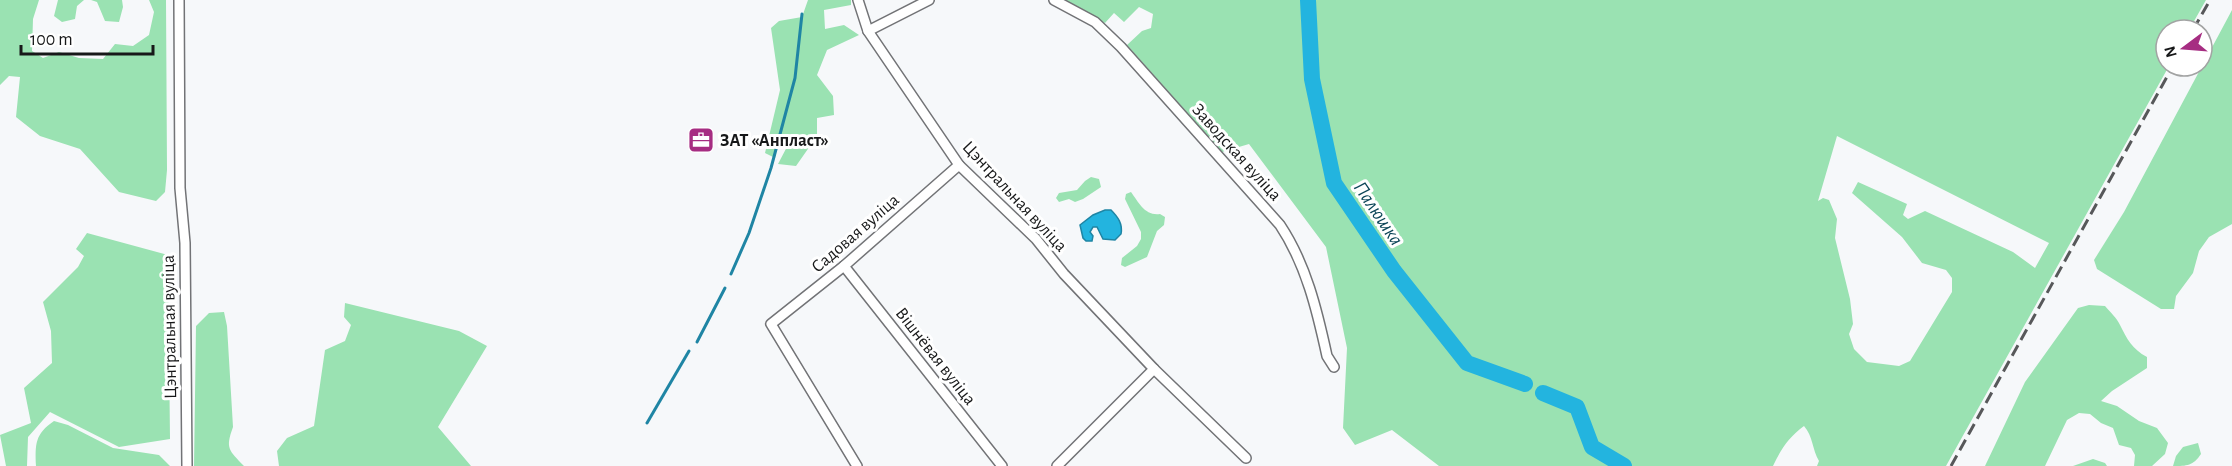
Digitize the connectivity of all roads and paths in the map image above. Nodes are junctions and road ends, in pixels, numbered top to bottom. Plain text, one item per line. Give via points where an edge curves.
1 (179, 0) edge
2 (858, 0) edge
3 (929, 0) edge
4 (1054, 0) edge
5 (868, 31) junction
6 (959, 165) junction
7 (844, 266) junction
8 (1334, 367) dead end
9 (1154, 369) junction
10 (1246, 458) dead end
11 (187, 466) edge
12 (857, 466) edge
13 (1002, 466) edge
14 (1057, 466) edge

1 - 11 street, Цэнтральная вуліца
2 - 5 street, Цэнтральная вуліца
3 - 5 street
4 - 8 street, Заводская вуліца via 1095,22 1121,47 1280,225 1305,272 1327,356
5 - 6 street, Цэнтральная вуліца
6 - 7 street, Садовая вуліца
6 - 9 street, Цэнтральная вуліца via 1036,239
7 - 12 street, Садовая вуліца via 771,324
7 - 13 street, Вішнёвая вуліца
9 - 10 street, Цэнтральная вуліца
9 - 14 street

